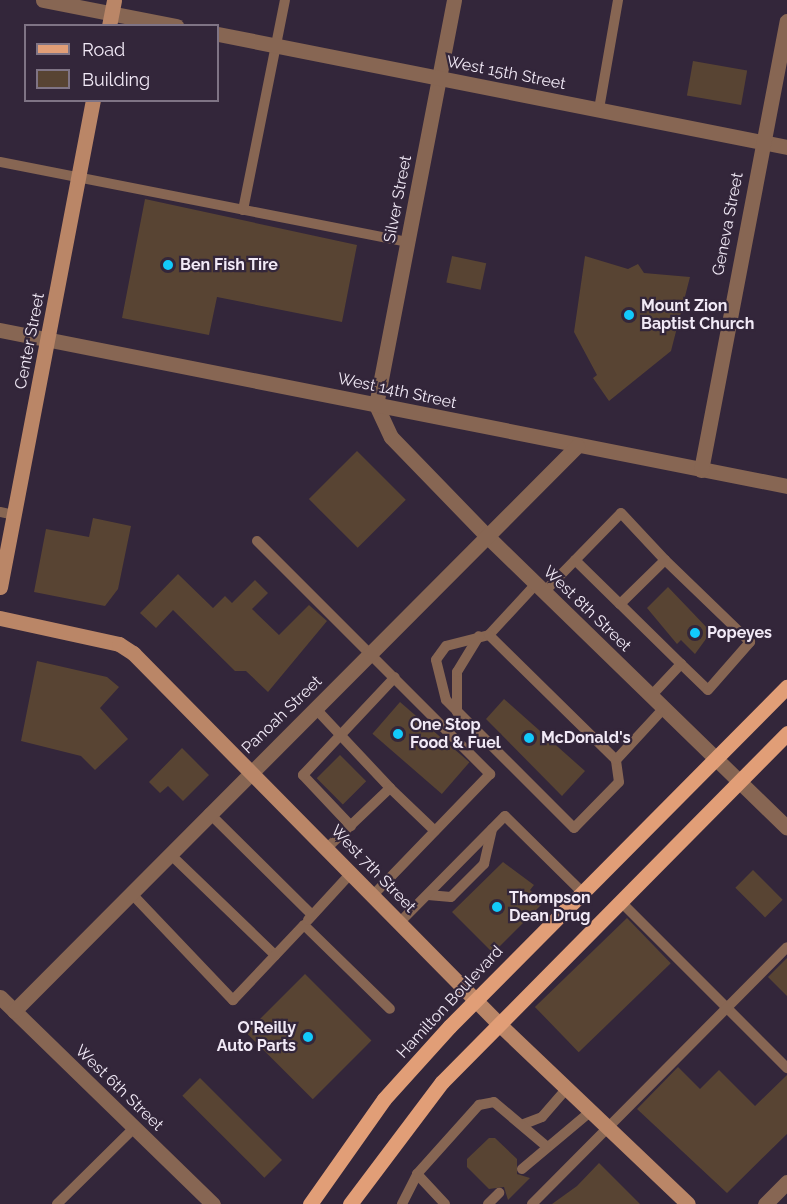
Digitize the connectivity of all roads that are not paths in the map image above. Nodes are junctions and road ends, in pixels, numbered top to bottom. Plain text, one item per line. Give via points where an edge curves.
1 (43, 0) edge
2 (285, 0) edge
3 (454, 0) edge
4 (618, 0) edge
5 (112, 13) edge
6 (787, 21) edge
7 (166, 24) edge
8 (219, 34) edge
9 (276, 46) junction
10 (439, 79) junction
11 (93, 102) edge
12 (598, 110) junction
13 (762, 142) junction
14 (787, 147) edge
15 (0, 162) edge
16 (79, 177) junction
17 (243, 210) junction
18 (408, 242) junction
19 (0, 330) edge
20 (48, 340) junction
21 (376, 405) junction
22 (577, 446) junction
23 (701, 470) junction
24 (787, 486) edge
25 (7, 514) edge
26 (490, 539) junction
27 (257, 541) dead end
28 (575, 560) junction
29 (664, 560) junction
30 (1, 571) edge
31 (0, 587) edge
32 (540, 588) junction
33 (620, 604) junction
34 (0, 618) edge
35 (484, 635) junction
36 (372, 654) junction
37 (681, 664) junction
38 (395, 677) junction
39 (787, 687) edge
40 (651, 696) junction
41 (315, 708) junction
42 (664, 708) junction
43 (457, 712) junction
44 (787, 733) edge
45 (342, 735) junction
46 (362, 759) junction
47 (717, 759) junction
48 (616, 760) junction
49 (353, 768) dead end
50 (251, 769) junction
51 (740, 781) junction
52 (390, 788) junction
53 (209, 813) junction
54 (786, 824) edge
55 (351, 826) junction
56 (492, 829) junction
57 (435, 831) junction
58 (327, 848) junction
59 (170, 854) junction
60 (352, 872) junction
61 (582, 892) junction
62 (132, 893) junction
63 (373, 895) junction
64 (428, 895) junction
65 (621, 902) junction
66 (312, 915) junction
67 (400, 922) junction
68 (304, 925) junction
69 (787, 947) edge
70 (274, 955) junction
71 (0, 998) edge
72 (475, 1000) junction
73 (727, 1007) junction
74 (390, 1009) dead end
75 (14, 1011) junction
76 (498, 1023) junction
77 (787, 1068) edge
78 (567, 1088) junction
79 (591, 1111) junction
80 (524, 1124) junction
81 (608, 1127) junction
82 (134, 1128) junction
83 (546, 1146) junction
84 (522, 1169) dead end
85 (417, 1174) junction
86 (787, 1182) edge
87 (500, 1192) dead end
88 (57, 1204) edge
89 (213, 1204) edge
90 (310, 1204) edge
91 (350, 1204) edge
92 (402, 1204) edge
93 (445, 1204) edge
94 (488, 1204) edge
95 (532, 1204) edge
96 (688, 1204) edge
97 (765, 1204) edge

1 - 5 street
2 - 9 lane
3 - 10 street, Silver Street
4 - 12 lane
5 - 7 street
6 - 13 street, Geneva Street
8 - 9 street, West 15th Street
9 - 10 street, West 15th Street
9 - 17 lane
10 - 12 street, West 15th Street
10 - 18 street, Silver Street
11 - 16 main road, Center Street
12 - 13 street, West 15th Street
13 - 14 street, West 15th Street
13 - 23 street, Geneva Street
15 - 16 lane
16 - 17 lane
16 - 20 main road, Center Street
17 - 18 lane
18 - 21 street, Silver Street
19 - 20 street, West 14th Street
20 - 21 street, West 14th Street
20 - 25 main road, Center Street
21 - 22 street, West 14th Street
21 - 26 street, West 8th Street via 391,437
22 - 23 street, West 14th Street
22 - 26 street, Panoah Street
23 - 24 street, West 14th Street
25 - 30 main road, Center Street
26 - 32 street, West 8th Street
26 - 36 street, Panoah Street
27 - 36 lane
28 - 29 lane via 621,513
28 - 32 lane
28 - 33 lane
29 - 33 lane
29 - 37 lane via 750,642 708,690
30 - 31 main road, Center Street
32 - 35 lane
32 - 40 street, West 8th Street
33 - 37 lane
34 - 50 main road, West 7th Street via 119,644
35 - 43 lane via 457,672
35 - 43 lane via 446,645 436,660 439,682
35 - 48 lane
36 - 38 lane
36 - 41 street, Panoah Street
37 - 40 lane
38 - 45 lane via 351,718
38 - 57 lane via 490,774
39 - 47 main road, Hamilton Boulevard
40 - 42 street, West 8th Street
41 - 45 lane
41 - 50 street, Panoah Street
42 - 47 street, West 8th Street
42 - 48 lane
43 - 48 lane via 574,828 619,782
44 - 51 main road
45 - 46 lane
45 - 55 lane via 303,775
46 - 49 lane
46 - 52 lane
47 - 51 street, West 8th Street
47 - 61 main road, Hamilton Boulevard
50 - 53 street, Panoah Street
50 - 58 main road, West 7th Street
51 - 54 street, West 8th Street
51 - 65 main road
52 - 55 lane
52 - 57 lane
53 - 59 street, Panoah Street
53 - 66 lane
55 - 58 lane
56 - 61 lane via 505,816
56 - 64 lane
56 - 64 lane via 484,864 451,897
57 - 63 lane
58 - 60 main road, West 7th Street
59 - 62 street, Panoah Street
59 - 70 lane
60 - 63 main road, West 7th Street
60 - 66 lane
61 - 72 main road, Hamilton Boulevard
62 - 70 lane via 233,1000
62 - 75 street, Panoah Street
63 - 67 main road, West 7th Street
64 - 67 lane
65 - 73 lane
65 - 76 main road
66 - 68 lane
67 - 72 main road, West 7th Street
68 - 70 lane
68 - 74 lane
69 - 73 lane
71 - 75 street, West 6th Street
72 - 76 main road, West 7th Street
72 - 90 main road, Hamilton Boulevard via 384,1098
73 - 77 lane
73 - 81 lane
75 - 82 street, West 6th Street
76 - 78 main road, West 7th Street
76 - 91 main road via 401,1130
78 - 79 main road, West 7th Street
78 - 80 lane via 542,1117
79 - 81 main road, West 7th Street
79 - 83 lane
80 - 83 lane
80 - 85 lane via 494,1102 479,1105
81 - 95 lane
81 - 96 main road, West 7th Street
82 - 88 lane
82 - 89 street, West 6th Street
83 - 84 lane
85 - 92 lane
85 - 93 lane
86 - 97 street
87 - 94 lane

